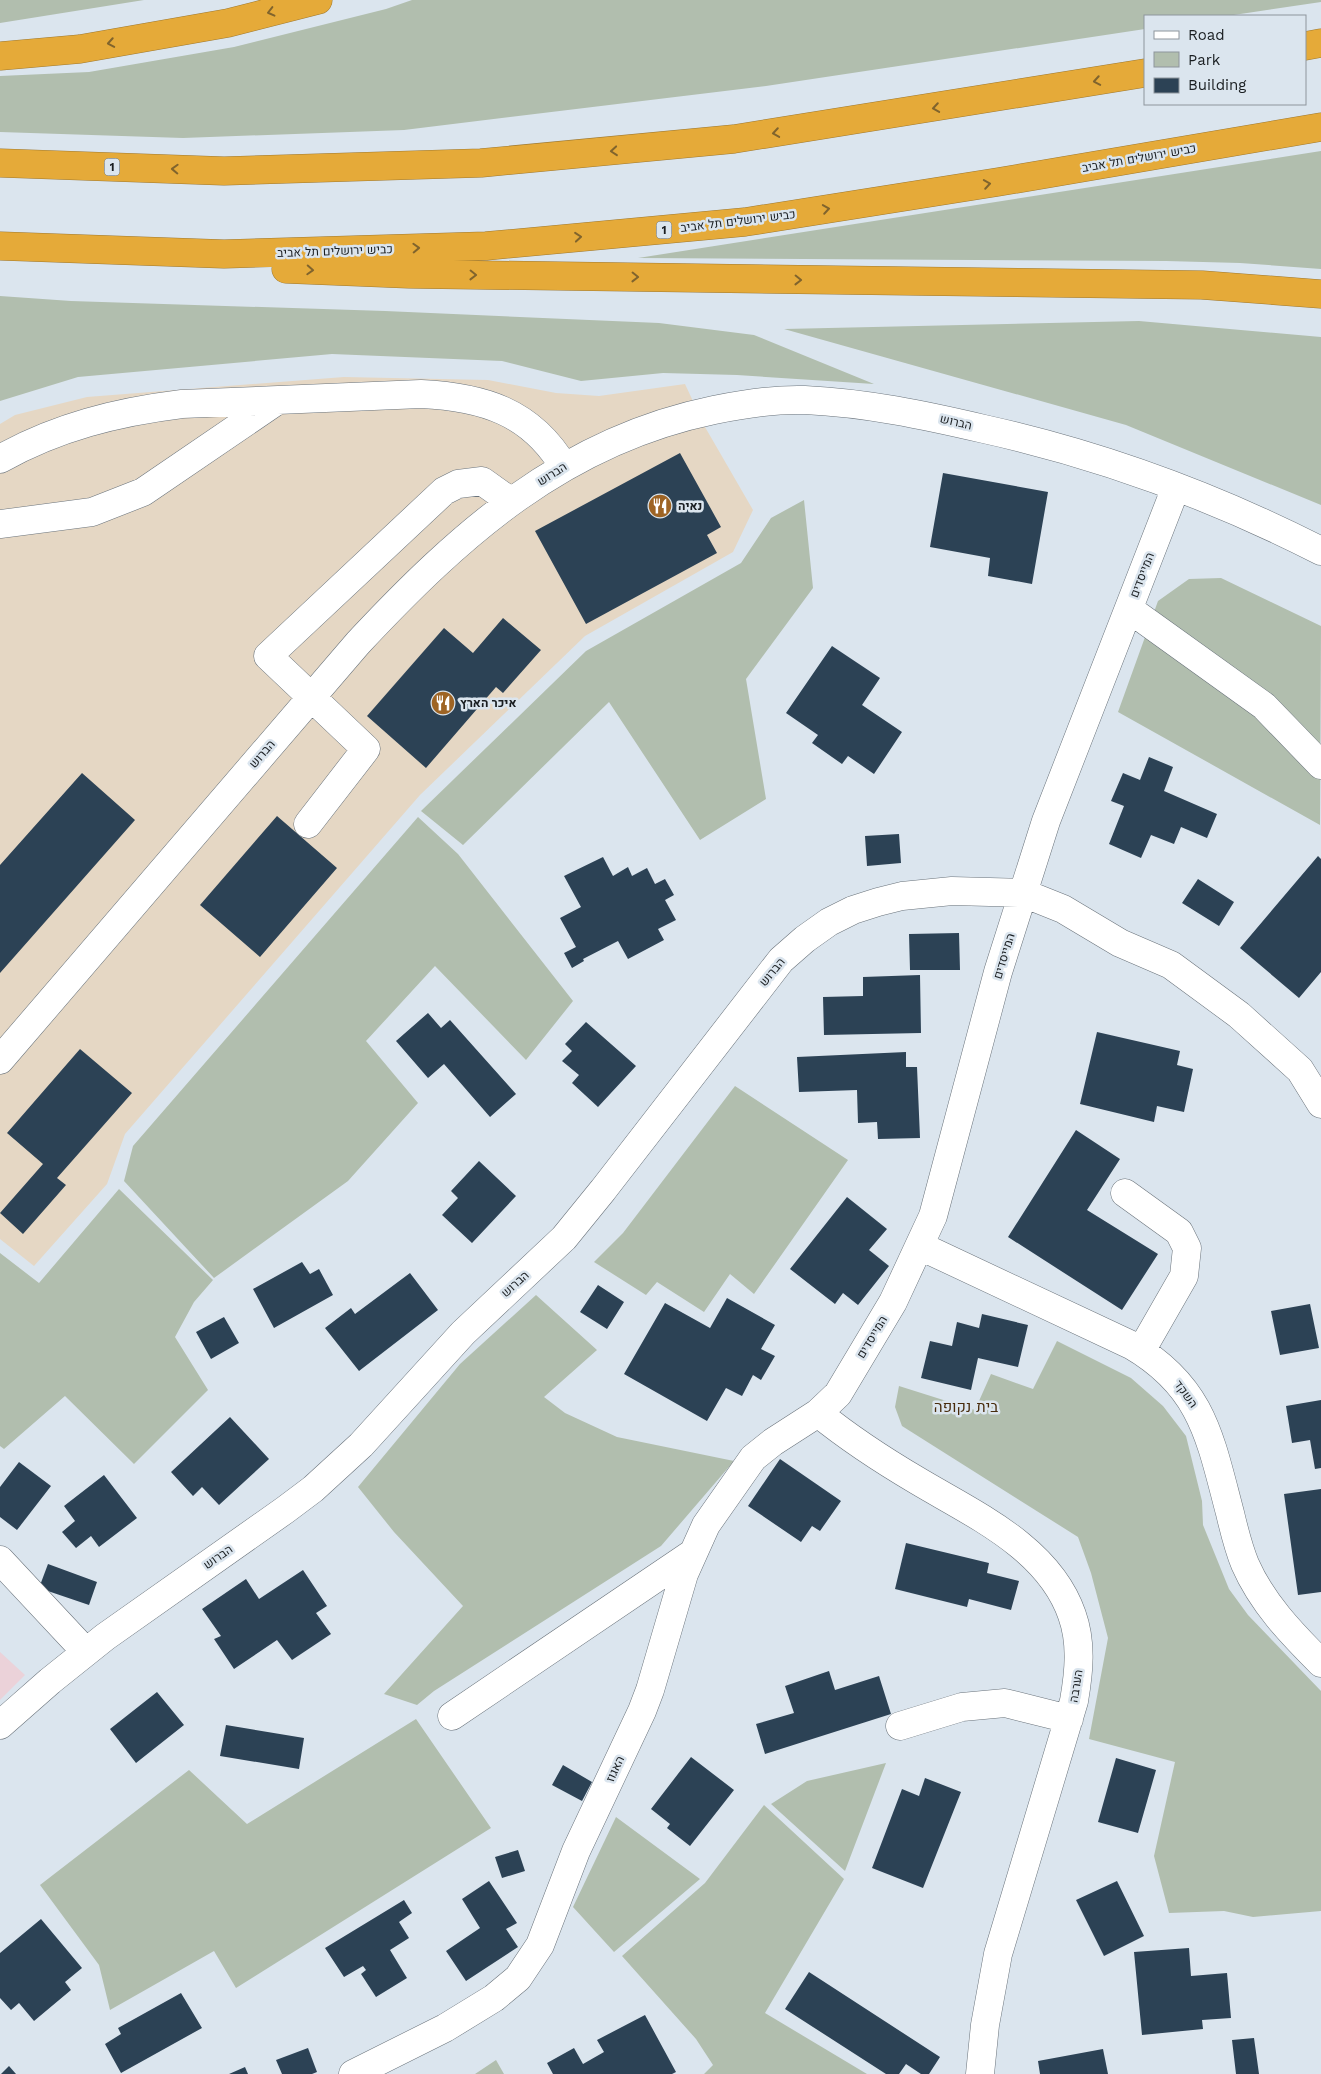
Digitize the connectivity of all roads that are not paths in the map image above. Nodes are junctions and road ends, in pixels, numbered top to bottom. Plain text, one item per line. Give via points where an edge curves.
1 (318, 0) edge
2 (1321, 43) edge
3 (1306, 46) edge
4 (0, 56) edge
5 (1144, 73) edge
6 (1321, 127) edge
7 (0, 162) edge
8 (0, 247) edge
9 (1321, 294) edge
10 (278, 400) junction
11 (0, 459) edge
12 (564, 466) junction
13 (1176, 487) junction
14 (510, 501) junction
15 (0, 524) edge
16 (1321, 551) edge
17 (1129, 609) junction
18 (311, 697) junction
19 (1321, 765) edge
20 (308, 824) dead end
21 (1023, 893) junction
22 (0, 1060) edge
23 (1321, 1104) edge
24 (1125, 1193) dead end
25 (920, 1246) junction
26 (1141, 1351) junction
27 (818, 1413) junction
28 (690, 1556) junction
29 (0, 1560) edge
30 (86, 1652) junction
31 (1321, 1663) edge
32 (452, 1716) dead end
33 (1069, 1719) junction
34 (0, 1726) edge
35 (900, 1726) dead end
36 (982, 2047) junction
37 (353, 2074) edge
38 (959, 2074) edge
39 (980, 2074) edge

1 -> 4 highway via 228,23 80,48
2 - 3 highway
5 -> 7 highway, 1 via 734,139 480,163 224,171
8 -> 6 highway, כביש ירושלים תל אביב / 1 via 224,254 486,246 745,222
8 -> 9 highway via 138,262 409,274 1193,285
10 - 11 street via 182,404 123,413 95,419 42,438
10 - 12 street via 421,394 458,397 507,412 534,429
10 - 15 street via 143,492 92,512
12 - 13 street, הברוש via 620,438 678,417 739,405 802,400 868,404 1046,442
12 - 14 street, הברוש
13 - 16 street, הברוש via 1267,524
13 - 17 street, המייסדים
14 - 18 street, הברוש via 458,543 408,590
14 - 18 street via 482,481 458,484 444,491 268,656
17 - 19 street via 1264,706
17 - 21 street, המייסדים via 1046,821
18 - 20 street via 366,749
18 - 22 street, הברוש
21 - 23 street via 1063,909 1120,943 1171,965 1238,1015 1300,1070
21 - 25 street, המייסדים via 998,972 934,1216
21 - 30 street, הברוש via 952,891 902,896 853,910 805,938 781,960 564,1238 469,1328 361,1445 313,1489
24 - 26 street via 1179,1232 1187,1248 1184,1276
25 - 26 street, השקד
25 - 27 street, המייסדים via 893,1302 838,1394
26 - 31 street, השקד via 1170,1373 1194,1403 1212,1447 1238,1543 1256,1586 1291,1633
27 - 28 street, האגוז via 753,1458 714,1511
27 - 33 street, הערבה via 868,1450 992,1526 1036,1560 1051,1578 1066,1602 1078,1635 1078,1678
28 - 32 street
28 - 37 street, האגוז via 642,1711 576,1850 548,1927 530,1962 518,1978 494,1998 420,2042
29 - 30 street
30 - 34 street, הברוש
33 - 35 street via 1005,1703 962,1707
33 - 36 street, הערבה via 1003,1936
36 - 38 street
36 - 39 street, הערבה

